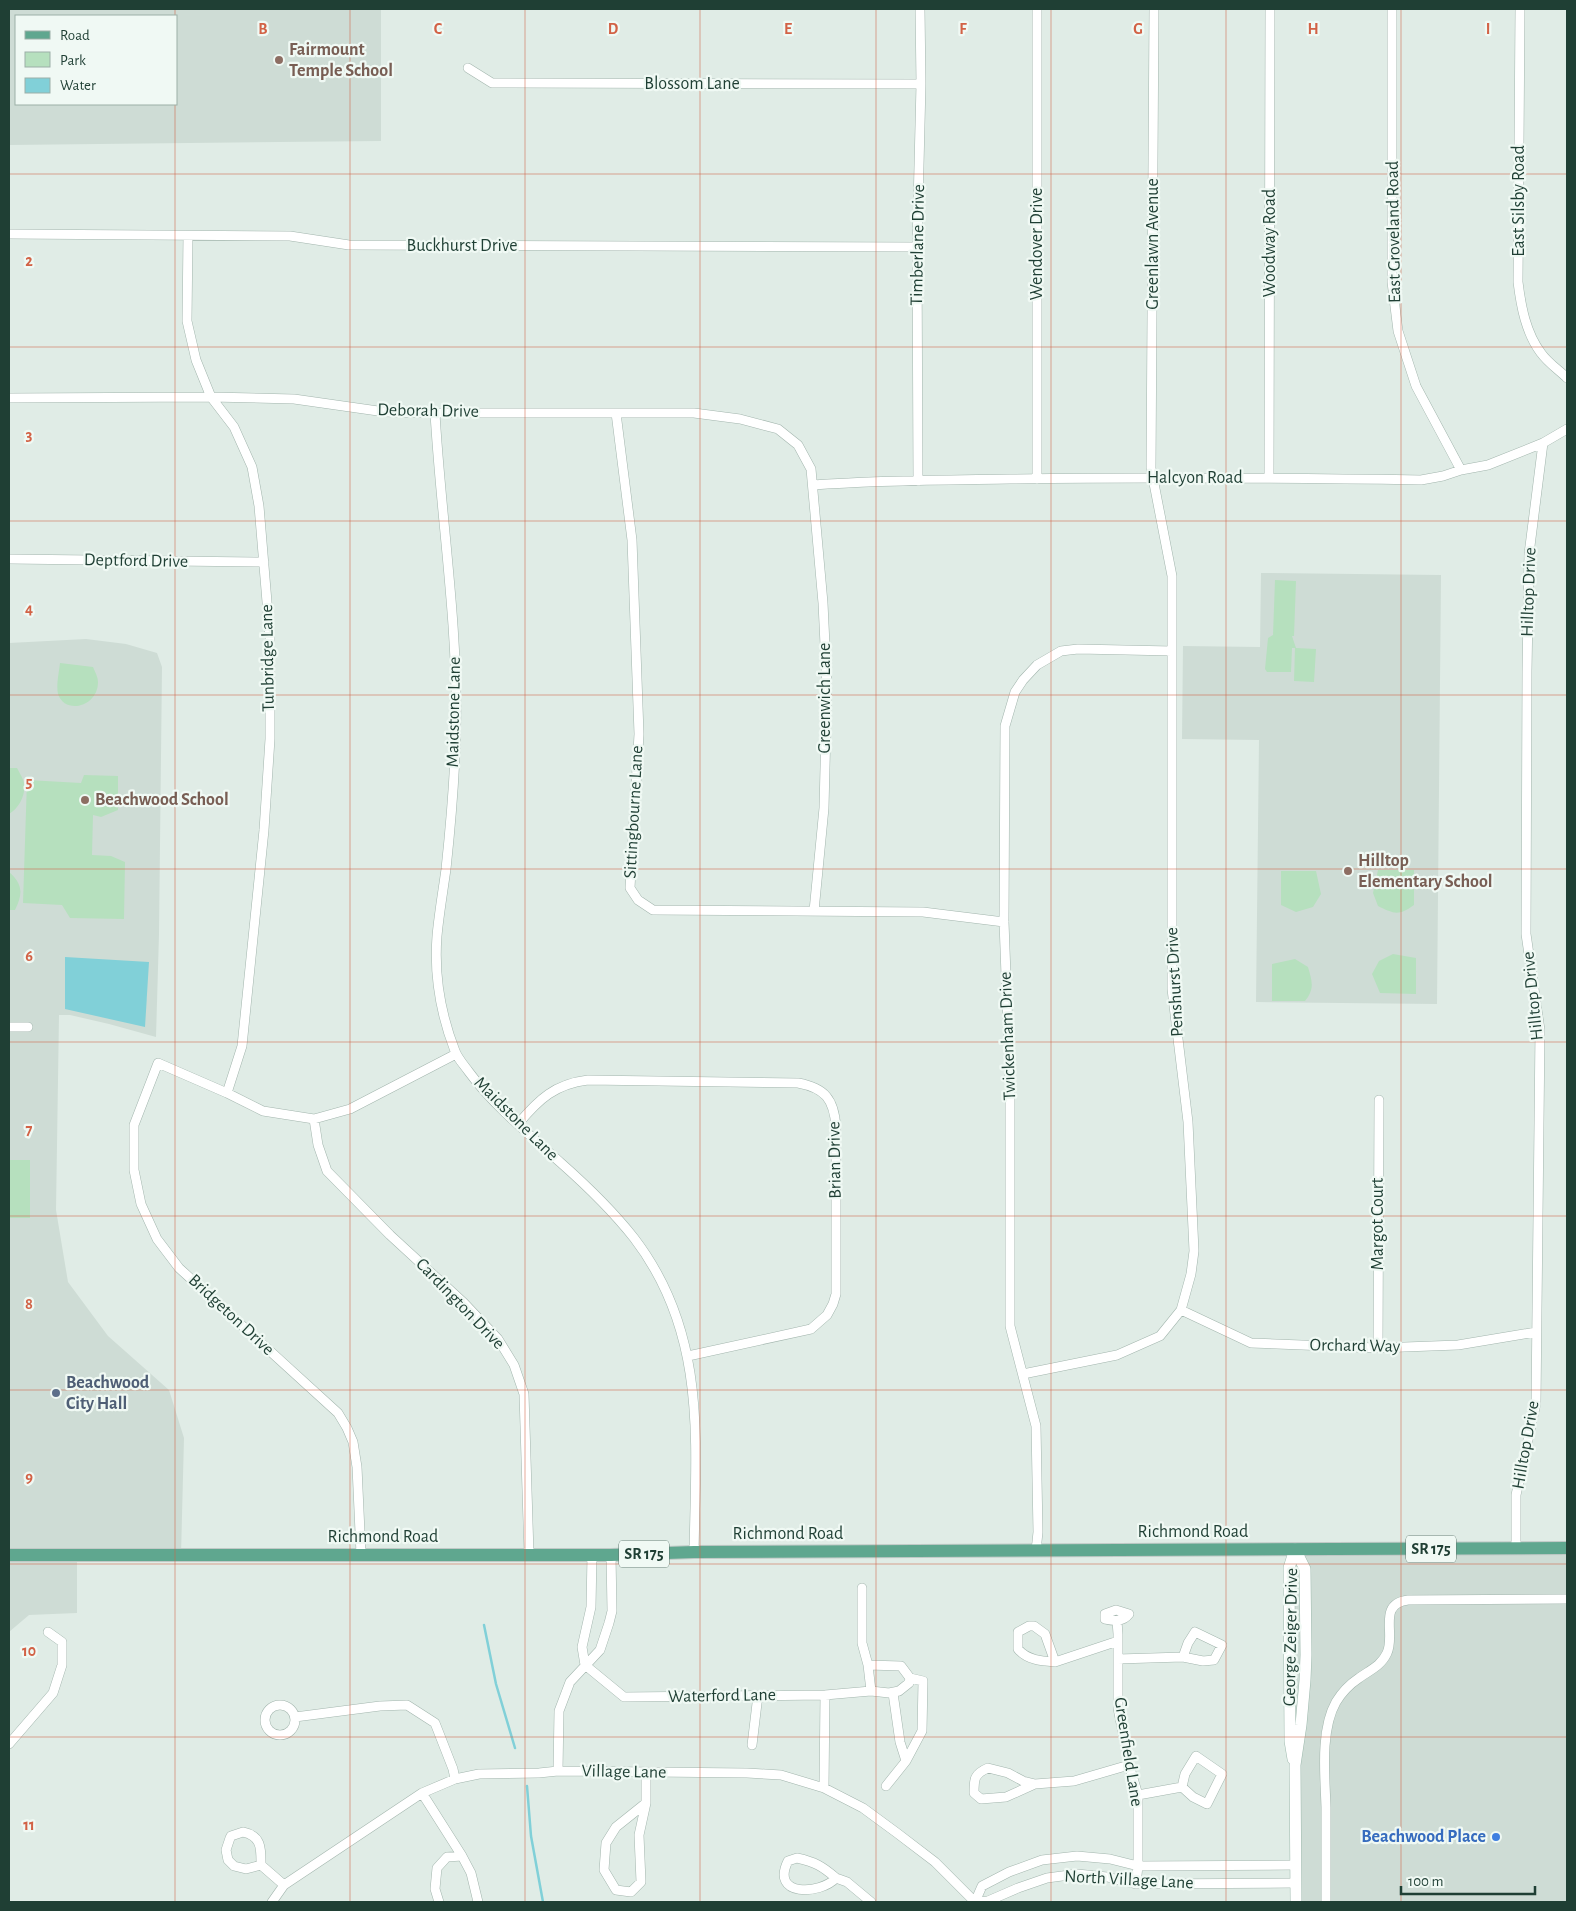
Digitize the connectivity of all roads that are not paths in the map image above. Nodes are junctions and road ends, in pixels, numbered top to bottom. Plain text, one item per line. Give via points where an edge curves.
1 (920, 9) edge
2 (1037, 9) edge
3 (1154, 9) edge
4 (1270, 9) edge
5 (1392, 9) edge
6 (1520, 9) edge
7 (468, 68) dead end
8 (921, 84) junction
9 (9, 234) edge
10 (188, 236) junction
11 (917, 247) junction
12 (1567, 378) edge
13 (211, 397) junction
14 (9, 398) edge
15 (435, 413) junction
16 (616, 413) junction
17 (1567, 429) edge
18 (1543, 443) junction
19 (1461, 470) junction
20 (1153, 478) junction
21 (1269, 478) junction
22 (1037, 479) junction
23 (918, 481) junction
24 (814, 485) junction
25 (9, 558) edge
26 (264, 562) junction
27 (1172, 651) junction
28 (814, 911) junction
29 (1004, 922) junction
30 (28, 1026) dead end
31 (9, 1027) edge
32 (456, 1054) junction
33 (227, 1093) junction
34 (1379, 1100) dead end
35 (314, 1119) junction
36 (518, 1124) junction
37 (1181, 1310) junction
38 (1536, 1332) junction
39 (1378, 1348) junction
40 (688, 1356) junction
41 (1023, 1374) junction
42 (1516, 1548) junction
43 (1567, 1548) edge
44 (1295, 1549) junction
45 (1036, 1550) junction
46 (694, 1552) junction
47 (361, 1554) junction
48 (529, 1554) junction
49 (9, 1555) edge
50 (592, 1555) junction
51 (611, 1556) junction
52 (862, 1588) dead end
53 (1567, 1599) edge
54 (1116, 1621) dead end
55 (48, 1632) dead end
56 (1118, 1641) junction
57 (1183, 1657) dead end
58 (1118, 1659) junction
59 (1055, 1662) junction
60 (585, 1665) junction
61 (868, 1666) junction
62 (910, 1678) junction
63 (871, 1691) junction
64 (893, 1693) junction
65 (825, 1694) junction
66 (758, 1695) junction
67 (295, 1717) dead end
68 (9, 1744) edge
69 (752, 1746) dead end
70 (906, 1761) junction
71 (1129, 1765) junction
72 (1295, 1765) junction
73 (558, 1771) junction
74 (646, 1772) junction
75 (455, 1780) junction
76 (1035, 1784) junction
77 (886, 1786) dead end
78 (1182, 1787) junction
79 (824, 1788) junction
80 (422, 1793) junction
81 (1138, 1795) junction
82 (646, 1803) junction
83 (462, 1856) junction
84 (261, 1865) junction
85 (1296, 1865) junction
86 (1138, 1866) junction
87 (836, 1878) junction
88 (1296, 1883) junction
89 (1136, 1884) junction
90 (284, 1885) junction
91 (272, 1902) edge
92 (439, 1902) edge
93 (478, 1902) edge
94 (871, 1902) edge
95 (974, 1902) edge
96 (1296, 1902) edge
97 (1326, 1902) edge

1 - 8 street, Timberlane Drive
2 - 22 street, Wendover Drive
3 - 20 street, Greenlawn Avenue
4 - 21 street, Woodway Road
5 - 19 street, East Groveland Road via 1392,282 1398,331 1416,386
6 - 12 street, East Silsby Road via 1520,302 1529,331 1542,355
7 - 8 street, Blossom Lane via 492,83
8 - 11 street, Timberlane Drive
9 - 10 street, Buckhurst Drive
10 - 11 street, Buckhurst Drive via 290,236 350,246
10 - 13 street, Tunbridge Lane via 187,321 196,360
11 - 23 street, Timberlane Drive
13 - 14 street, Deborah Drive
13 - 15 street, Deborah Drive via 294,399 384,412
13 - 26 street, Tunbridge Lane via 234,427 252,467
15 - 16 street, Deborah Drive
15 - 32 street, Maidstone Lane via 455,646 456,727 453,791 437,938 437,977
16 - 24 street, Deborah Drive via 704,414 778,429 798,445 811,469
16 - 28 street, Sittingbourne Lane via 632,540 639,734 630,888 638,900 652,910
17 - 18 street, Halcyon Road
18 - 19 street, Halcyon Road via 1488,464
18 - 38 street, Hilltop Drive via 1529,554 1527,671 1526,934 1540,1030
19 - 21 street, Halcyon Road via 1421,480
20 - 21 street, Halcyon Road
20 - 22 street, Halcyon Road
20 - 27 street, Penshurst Drive via 1172,576
22 - 23 street, Halcyon Road
23 - 24 street, Halcyon Road
24 - 28 street, Greenwich Lane via 827,687 824,808
25 - 26 street, Deptford Drive
26 - 33 street, Tunbridge Lane via 270,638 270,739 265,821 242,1046
27 - 29 street, Twickenham Drive via 1060,651 1038,665 1015,692 1005,726
27 - 37 street, Penshurst Drive via 1172,990 1188,1122 1194,1251
28 - 29 street, Sittingbourne Lane via 923,912
29 - 41 street, Twickenham Drive via 1010,1082 1010,1326
30 - 31 street
32 - 35 street via 350,1109
32 - 36 street, Maidstone Lane via 482,1089
33 - 35 street via 263,1111
33 - 47 street, Bridgeton Drive via 158,1063 134,1125 134,1170 141,1204 157,1238 179,1268 338,1414 347,1428 357,1467
34 - 39 street, Margot Court
35 - 48 street, Cardington Drive via 327,1171 498,1339 514,1365 524,1394
36 - 40 street, Maidstone Lane via 597,1196 634,1238 661,1281
36 - 40 street, Brian Drive via 551,1091 588,1080 798,1083 811,1085 827,1096 834,1110 836,1127 836,1294 833,1304 827,1315 811,1329
37 - 39 street, Orchard Way via 1251,1343
37 - 41 street, Penshurst Drive via 1160,1336 1117,1355
38 - 39 street, Orchard Way via 1458,1345
38 - 42 street, Hilltop Drive via 1536,1403 1516,1495
40 - 46 street, Maidstone Lane via 695,1419
41 - 45 street, Twickenham Drive via 1036,1426
42 - 43 main road, Richmond Road / SR 175
42 - 44 main road, Richmond Road / SR 175
44 - 45 main road, Richmond Road / SR 175
44 - 72 street, George Zeiger Drive via 1289,1568 1290,1741
44 - 72 street, George Zeiger Drive via 1305,1568 1306,1663
45 - 46 main road, Richmond Road / SR 175
46 - 51 main road, Richmond Road / SR 175
47 - 48 main road, Richmond Road / SR 175
47 - 49 main road, Richmond Road / SR 175
48 - 50 main road, Richmond Road / SR 175
50 - 51 main road, Richmond Road / SR 175
50 - 60 street via 592,1607 582,1647
51 - 60 street via 610,1617 600,1650
52 - 61 street via 862,1643
53 - 97 street via 1408,1600 1392,1608 1388,1652 1377,1667 1347,1688 1337,1701 1328,1723
54 - 56 street, Greenfield Lane
55 - 68 street via 62,1642 62,1665 53,1692
56 - 58 street, Greenfield Lane
56 - 59 street
57 - 58 street
58 - 71 street, Greenfield Lane via 1118,1708
59 - 59 street via 1023,1655 1018,1649 1018,1632 1029,1626 1038,1628 1045,1634
60 - 66 street, Waterford Lane via 624,1697
60 - 73 street via 570,1682 559,1711
61 - 62 street via 901,1666
61 - 63 street
62 - 64 street via 909,1683
62 - 70 street via 923,1681 922,1731
63 - 64 street, Waterford Lane
63 - 65 street, Waterford Lane
64 - 70 street
65 - 66 street, Waterford Lane
65 - 79 street
66 - 69 street
67 - 75 street via 407,1705 435,1723
70 - 77 street
71 - 76 street via 1074,1782
71 - 81 street, Greenfield Lane
72 - 85 street, George Zeiger Drive
73 - 74 street, Village Lane
73 - 75 street, Village Lane via 479,1774
74 - 79 street, Village Lane via 781,1775
74 - 82 street
75 - 80 street, Village Lane
76 - 76 street via 1006,1796 981,1799 974,1792 978,1772 988,1768
78 - 78 street via 1207,1804 1222,1774 1196,1756
78 - 81 street
79 - 95 street, Village Lane via 863,1808 897,1833 935,1862
80 - 83 street
80 - 90 street, Village Lane
81 - 86 street, Greenfield Lane
82 - 82 street via 616,1828 606,1843 604,1870 616,1890 631,1892 641,1882 639,1835
83 - 92 street via 447,1857 436,1868 435,1889
83 - 93 street via 471,1873
84 - 84 street via 257,1840 243,1832 232,1836 226,1850 228,1860 234,1866 246,1869
84 - 90 street
85 - 86 street, North Village Lane
85 - 88 street, George Zeiger Drive
86 - 89 street, Greenfield Lane
86 - 95 street, North Village Lane via 1077,1856 1042,1860 982,1886
87 - 87 street via 814,1862 797,1858 788,1861 784,1869 784,1880 799,1890 827,1884
87 - 94 street via 847,1882
88 - 89 street, North Village Lane
88 - 96 street, George Zeiger Drive
89 - 95 street, North Village Lane via 1078,1874 1046,1878 988,1901
90 - 91 street, Village Lane

